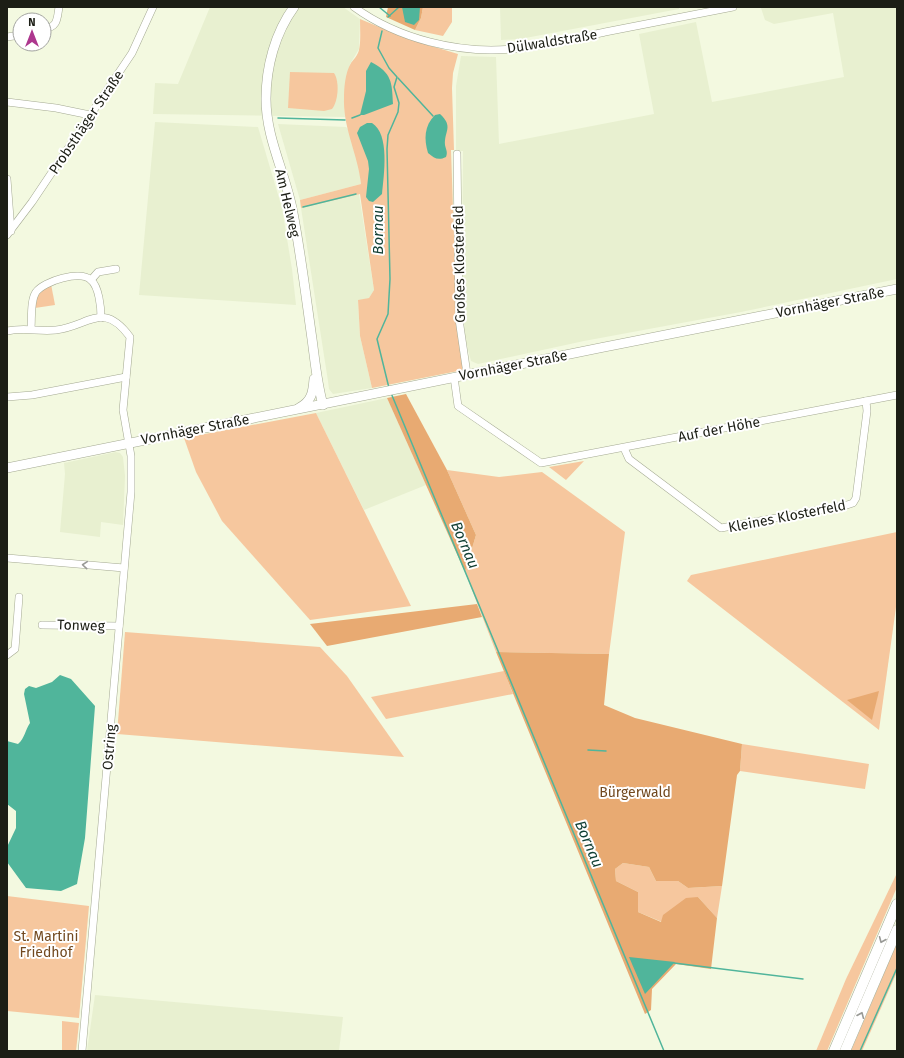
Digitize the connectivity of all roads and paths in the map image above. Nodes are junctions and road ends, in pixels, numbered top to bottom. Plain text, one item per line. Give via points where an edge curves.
1 (59, 7) edge
2 (153, 7) edge
3 (294, 7) edge
4 (354, 7) edge
5 (733, 7) edge
6 (52, 28) edge
7 (7, 102) edge
8 (90, 115) junction
9 (457, 154) dead end
10 (7, 180) edge
11 (9, 233) edge
12 (116, 269) dead end
13 (91, 280) junction
14 (897, 289) edge
15 (101, 318) junction
16 (31, 328) junction
17 (7, 331) edge
18 (315, 364) junction
19 (467, 374) junction
20 (454, 376) junction
21 (126, 377) junction
22 (897, 395) edge
23 (7, 397) edge
24 (866, 401) junction
25 (323, 405) junction
26 (294, 411) junction
27 (128, 442) junction
28 (624, 448) junction
29 (7, 468) edge
30 (7, 558) edge
31 (124, 568) junction
32 (19, 597) dead end
33 (42, 625) dead end
34 (119, 626) junction
35 (7, 656) edge
36 (897, 904) edge
37 (897, 930) edge
38 (82, 1051) edge
39 (834, 1051) edge
40 (845, 1051) edge

1 - 6 street via 56,24
2 - 8 street, Probsthäger Straße via 132,53
3 - 18 main road, Am Helweg via 273,51 267,79 266,105 270,136 293,213
4 - 5 street, Dülwaldstraße via 384,24 415,37 464,48 487,50 532,47
7 - 8 street
8 - 11 street, Probsthäger Straße
9 - 19 street, Großes Klosterfeld via 458,312
10 - 11 street, Probsthäger Straße
12 - 13 street via 98,272
13 - 15 street
13 - 16 street via 77,276 65,278 45,285 37,291 34,296
14 - 19 main road, Vornhäger Straße
15 - 16 street via 59,330
15 - 21 street, Vornhäger Straße via 115,320 130,337
16 - 17 street
18 - 25 main road, Am Helweg
18 - 26 main road via 313,394 305,405
19 - 20 main road, Vornhäger Straße
20 - 25 main road, Vornhäger Straße
20 - 28 street, Auf der Höhe via 458,406 541,463
21 - 23 street
21 - 27 street, Vornhäger Straße via 124,410
22 - 24 street, Auf der Höhe
24 - 28 street, Auf der Höhe
24 - 28 street, Kleines Klosterfeld via 867,411 856,498 853,503 847,505 721,528 629,459
25 - 26 main road, Vornhäger Straße
26 - 27 main road, Vornhäger Straße
27 - 29 main road, Vornhäger Straße
27 - 31 street, Ostring via 131,492
31 -> 30 street
31 - 34 street, Ostring
32 - 35 street via 15,649
33 - 34 street, Tonweg
34 - 38 street, Ostring
36 -> 39 highway
40 -> 37 highway

